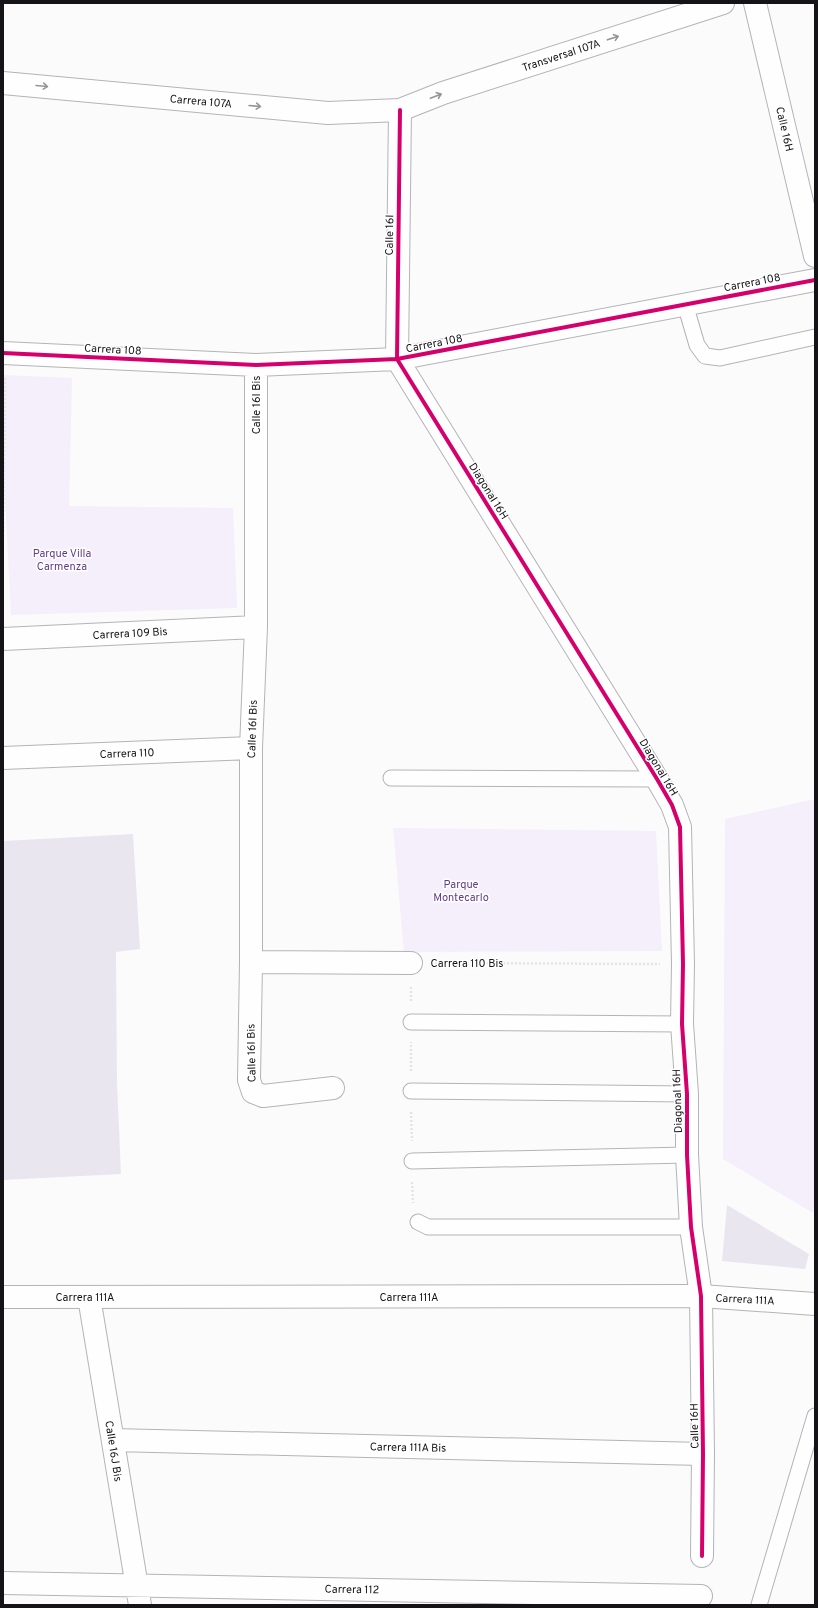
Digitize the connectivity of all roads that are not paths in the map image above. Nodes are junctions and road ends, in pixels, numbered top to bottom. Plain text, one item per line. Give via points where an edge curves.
1 (723, 3) edge
2 (755, 3) edge
3 (701, 6) edge
4 (3, 83) edge
5 (400, 110) junction
6 (815, 256) edge
7 (815, 280) edge
8 (685, 304) junction
9 (815, 337) edge
10 (4, 353) edge
11 (397, 359) junction
12 (256, 365) junction
13 (256, 627) junction
14 (3, 639) edge
15 (251, 748) junction
16 (3, 758) edge
17 (390, 778) dead end
18 (657, 779) junction
19 (251, 962) junction
20 (411, 963) road end
21 (411, 1022) dead end
22 (682, 1024) junction
23 (333, 1088) dead end
24 (411, 1091) dead end
25 (688, 1094) junction
26 (687, 1155) junction
27 (412, 1161) dead end
28 (418, 1222) dead end
29 (691, 1226) junction
30 (701, 1296) junction
31 (3, 1297) edge
32 (89, 1297) junction
33 (815, 1304) edge
34 (815, 1416) edge
35 (113, 1440) junction
36 (703, 1454) junction
37 (702, 1556) dead end
38 (3, 1583) edge
39 (138, 1595) edge
40 (701, 1596) dead end
41 (585, 1599) edge
42 (758, 1605) edge

1 - 3 street, Transversal 107A
2 - 6 street, Calle 16H
5 -> 3 street, Transversal 107A via 443,93
4 -> 5 street, Carrera 107A via 328,113
5 - 11 street, Calle 16I
7 - 8 street, Carrera 108
8 - 9 lane via 698,345 705,356 720,358
8 - 11 street, Carrera 108
10 - 12 street, Carrera 108
11 - 12 street, Carrera 108
11 - 18 street, Diagonal 16H
12 - 13 street, Calle 16I Bis
13 - 14 street, Carrera 109 Bis
13 - 15 street, Calle 16I Bis
15 - 16 street, Carrera 110
15 - 19 street, Calle 16I Bis
17 - 18 lane
18 - 22 street, Diagonal 16H via 672,805 680,827
19 - 20 street
19 - 23 street, Calle 16I Bis via 249,1080 253,1092 263,1096
21 - 22 lane
22 - 25 street, Diagonal 16H
24 - 25 lane
25 - 26 street, Diagonal 16H
26 - 27 lane
26 - 29 street, Diagonal 16H
28 - 29 lane via 428,1227
29 - 30 street, Diagonal 16H
30 - 32 street, Carrera 111A
30 - 33 street, Carrera 111A
30 - 36 street, Calle 16H
31 - 32 street, Carrera 111A
32 - 35 street, Calle 16J Bis
34 - 42 lane
35 - 36 street, Carrera 111A Bis
35 - 39 street, Calle 16J Bis
36 - 37 street, Calle 16H
38 - 39 street, Carrera 112
39 - 41 street, Carrera 112
40 - 41 street, Carrera 112

